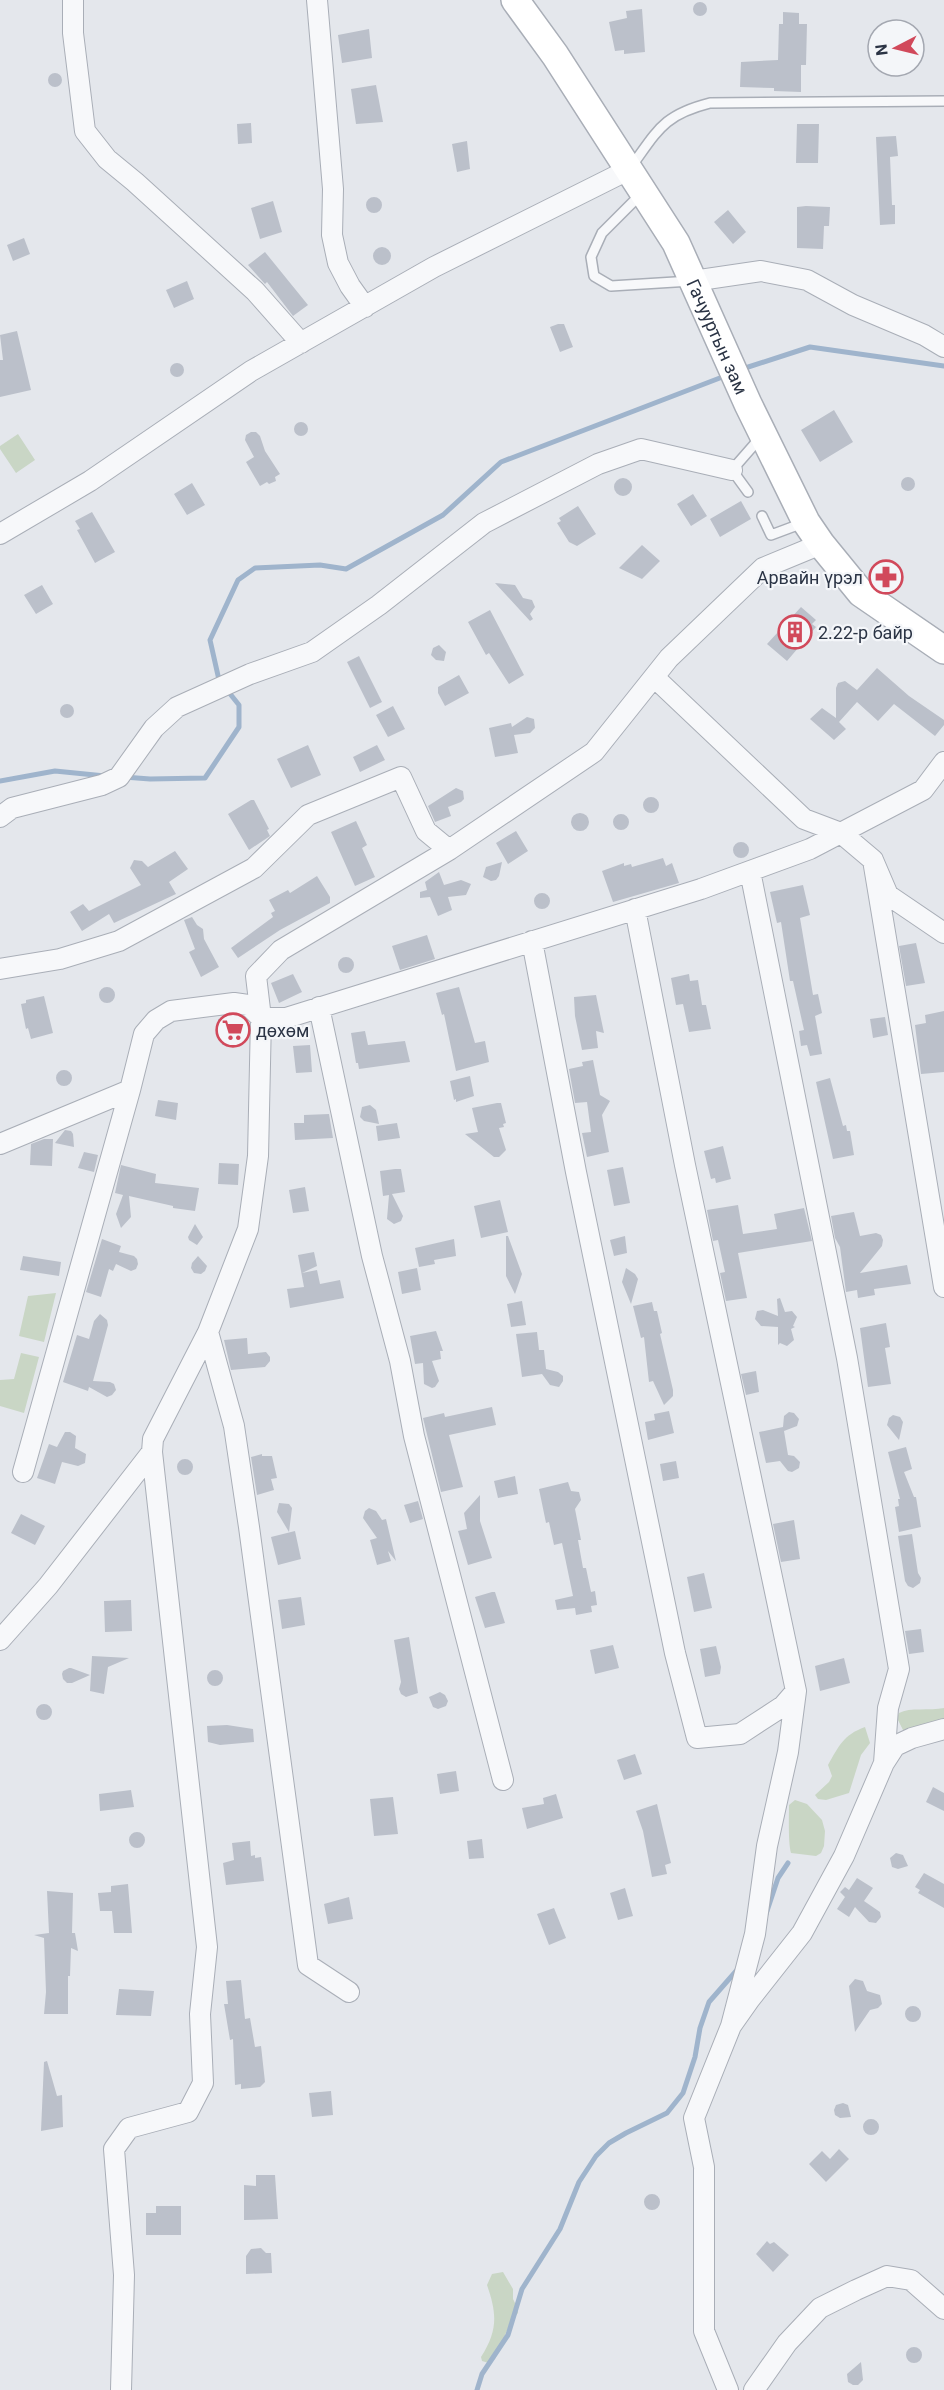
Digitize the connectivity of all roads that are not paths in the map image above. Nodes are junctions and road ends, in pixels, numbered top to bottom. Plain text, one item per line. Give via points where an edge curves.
1 (73, 0) edge
2 (317, 0) edge
3 (515, 0) edge
4 (944, 101) edge
5 (630, 169) junction
6 (644, 191) junction
7 (693, 281) junction
8 (365, 308) junction
9 (302, 343) junction
10 (944, 346) edge
11 (763, 434) junction
12 (732, 470) junction
13 (748, 492) dead end
14 (762, 516) dead end
15 (813, 533) junction
16 (0, 534) edge
17 (944, 650) edge
18 (654, 677) junction
19 (944, 762) edge
20 (0, 817) edge
21 (841, 833) junction
22 (449, 850) junction
23 (873, 860) junction
24 (750, 871) junction
25 (635, 909) junction
26 (944, 933) edge
27 (532, 941) junction
28 (0, 969) edge
29 (319, 1007) junction
30 (261, 1018) junction
31 (130, 1090) junction
32 (0, 1144) edge
33 (944, 1287) edge
34 (208, 1332) junction
35 (152, 1452) junction
36 (23, 1472) dead end
37 (0, 1640) edge
38 (796, 1691) junction
39 (944, 1729) edge
40 (884, 1763) junction
41 (503, 1780) dead end
42 (349, 1992) dead end
43 (731, 2026) junction
44 (944, 2309) edge
45 (121, 2390) edge
46 (728, 2390) edge
47 (754, 2390) edge

1 - 9 street via 73,33 85,131 91,140 107,159 249,284
2 - 8 street via 333,189 332,235 338,263
3 - 5 main road, Гачууртын зам
4 - 5 lane via 710,103 684,110 661,126
5 - 6 main road, Гачууртын зам
5 - 8 street via 434,267
6 - 7 main road, Гачууртын зам via 676,243
6 - 7 lane via 602,233 591,257 594,276 611,286
7 - 10 street via 761,271 807,280
7 - 11 main road, Гачууртын зам
8 - 9 street
9 - 16 street via 251,371 90,481
11 - 12 lane
11 - 15 main road, Гачууртын зам
12 - 13 lane
12 - 20 street via 641,449 598,464 484,523 312,652 250,674 177,707 154,728 119,777 12,808
14 - 15 lane via 771,535
15 - 17 main road, Гачууртын зам via 861,592
15 - 18 street via 763,568
18 - 21 street via 804,819
18 - 22 street via 594,752
19 - 21 street via 923,790
21 - 23 street
21 - 24 street
22 - 28 street via 426,831 401,777 308,814 254,868 118,941 60,959
22 - 30 street via 280,950 256,976
23 - 26 street via 888,895
23 - 33 street
24 - 25 street
24 - 40 street via 847,1358 899,1669 888,1708
25 - 27 street
25 - 38 street
27 - 29 street
27 - 38 street via 675,1653 697,1738 740,1734 783,1706
29 - 30 street via 286,1018
29 - 41 street via 414,1436
30 - 31 street via 248,1005 234,1003 171,1011 144,1034
30 - 34 street via 258,1156 248,1229
31 - 32 street
31 - 36 street
34 - 35 street via 153,1439
34 - 42 street via 235,1438 308,1965
35 - 37 street via 48,1586
35 - 45 street via 207,1947 200,2014 203,2083 188,2112 129,2128 114,2150 124,2275
38 - 43 street via 755,1934
39 - 40 street via 895,1746
40 - 43 street via 844,1856 802,1933
43 - 46 street via 694,2118 704,2167 704,2331
44 - 47 street via 911,2280 887,2276 820,2308 787,2343

